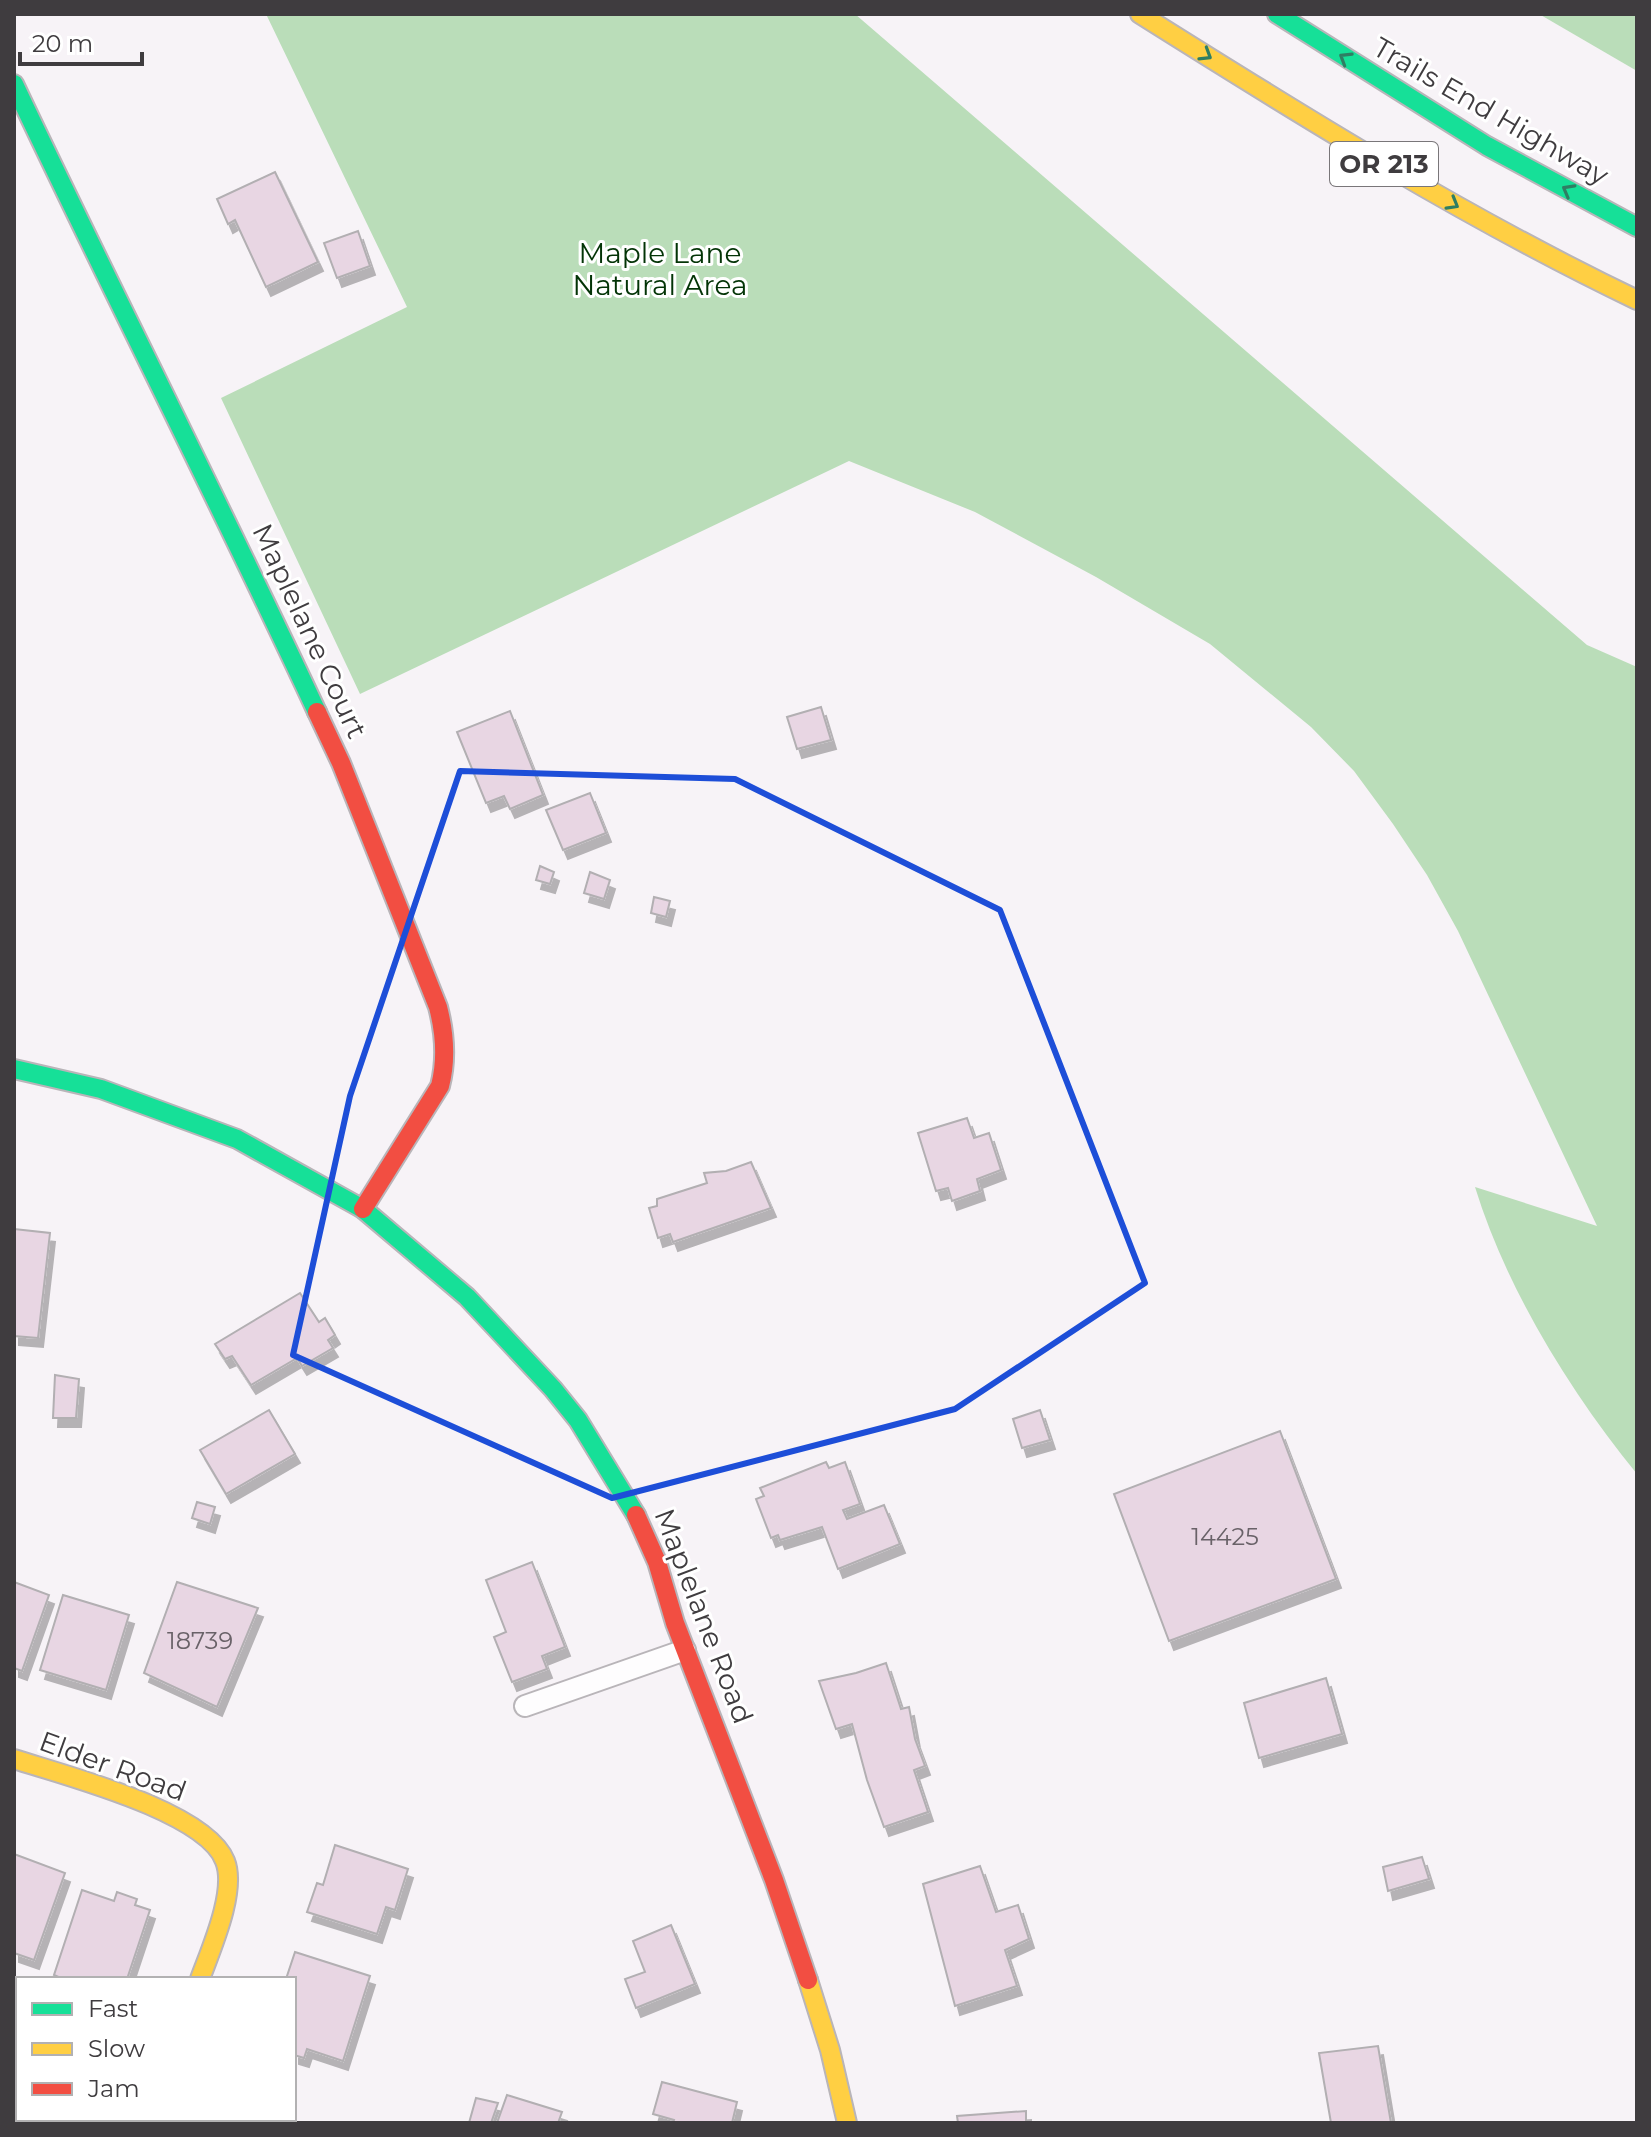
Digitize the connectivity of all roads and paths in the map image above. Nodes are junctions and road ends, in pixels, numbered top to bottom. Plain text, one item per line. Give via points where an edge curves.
1 (1140, 14) edge
2 (1277, 14) edge
3 (14, 84) edge
4 (1637, 227) edge
5 (1637, 300) edge
6 (14, 1069) edge
7 (363, 1209) junction
8 (685, 1650) junction
9 (525, 1706) dead end
10 (14, 1759) edge
11 (201, 1977) edge
12 (847, 2123) edge

1 -> 5 main road, OR 213 via 1367,155
4 -> 2 main road, Trails End Highway / OR 213 via 1487,146
3 - 7 main road, Maplelane Court via 341,763 438,1007 446,1039 440,1086
6 - 7 main road, Maplelane Road via 101,1089 237,1139
7 - 8 main road, Maplelane Road via 467,1297 578,1420 632,1506 657,1562
8 - 9 lane
8 - 12 main road, Maplelane Road via 808,1979
10 - 11 main road, Elder Road via 161,1809 202,1831 225,1860 226,1901

